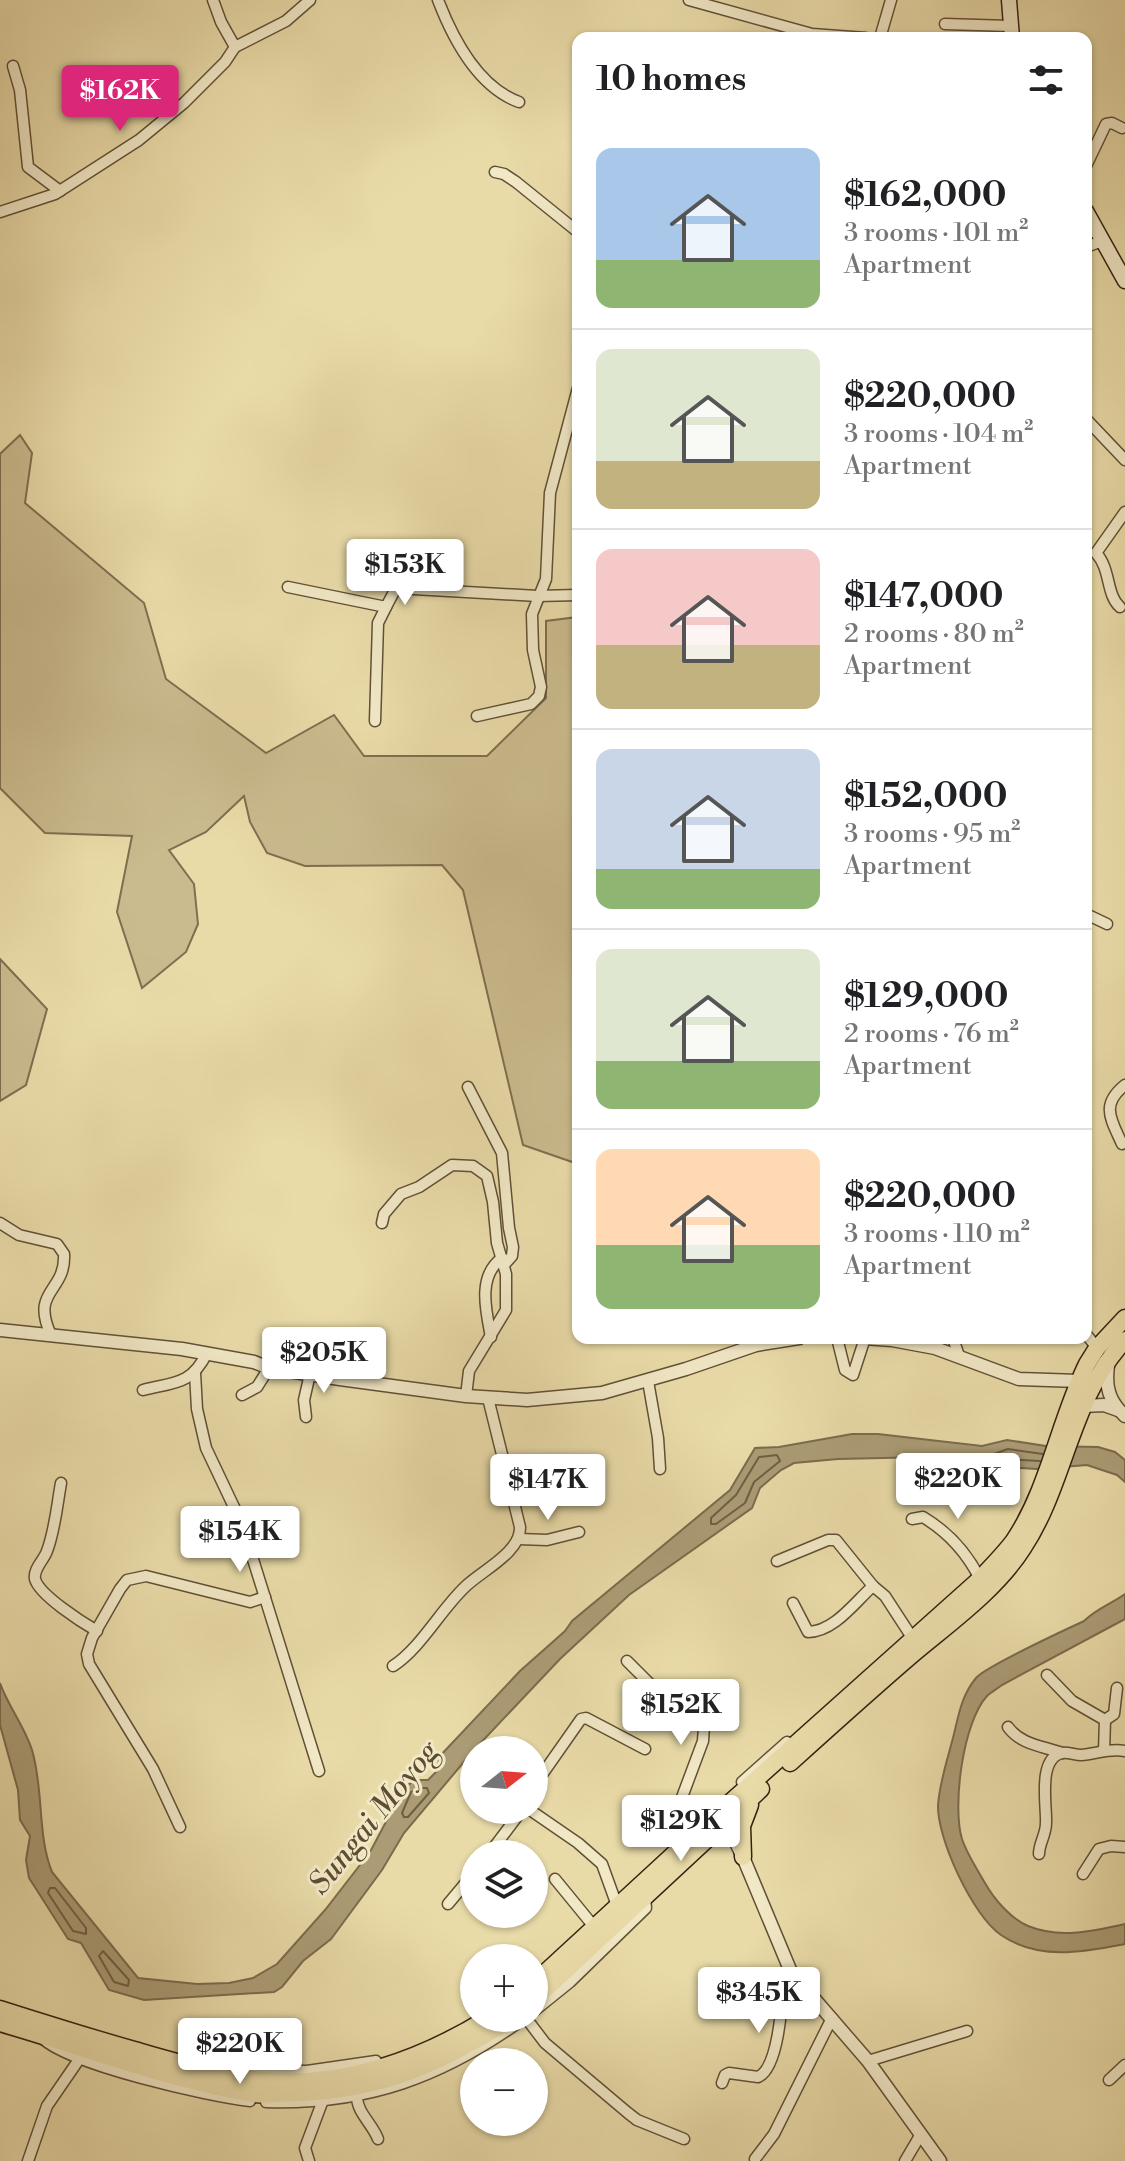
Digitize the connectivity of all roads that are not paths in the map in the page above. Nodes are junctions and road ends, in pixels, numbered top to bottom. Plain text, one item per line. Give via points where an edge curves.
1 (213, 0) edge
2 (310, 0) edge
3 (438, 0) edge
4 (689, 0) edge
5 (891, 0) edge
6 (1009, 0) edge
7 (945, 24) dead end
8 (805, 32) edge
9 (882, 32) edge
10 (1011, 32) edge
11 (235, 47) junction
12 (13, 66) dead end
13 (519, 102) dead end
14 (1122, 128) dead end
15 (1092, 153) edge
16 (495, 172) dead end
17 (60, 191) junction
18 (0, 204) edge
19 (6, 210) edge
20 (1092, 222) edge
21 (572, 227) edge
22 (1102, 241) junction
23 (1092, 245) edge
24 (1125, 281) edge
25 (572, 410) edge
26 (1092, 425) edge
27 (1111, 445) junction
28 (1125, 450) edge
29 (1125, 460) edge
30 (1125, 512) edge
31 (288, 587) dead end
32 (572, 595) edge
33 (537, 596) junction
34 (386, 607) junction
35 (1120, 607) dead end
36 (477, 716) dead end
37 (375, 721) dead end
38 (1092, 917) edge
39 (1107, 924) dead end
40 (1125, 1085) edge
41 (468, 1087) dead end
42 (1122, 1144) dead end
43 (0, 1223) edge
44 (382, 1223) dead end
45 (503, 1262) junction
46 (1125, 1318) edge
47 (0, 1330) edge
48 (51, 1335) junction
49 (491, 1337) junction
50 (1092, 1340) edge
51 (1125, 1340) edge
52 (762, 1344) edge
53 (838, 1344) edge
54 (862, 1344) edge
55 (934, 1344) edge
56 (955, 1344) edge
57 (1103, 1352) junction
58 (207, 1353) junction
59 (959, 1356) junction
60 (269, 1368) junction
61 (195, 1373) junction
62 (310, 1374) junction
63 (648, 1381) junction
64 (1079, 1381) junction
65 (143, 1390) dead end
66 (242, 1395) dead end
67 (466, 1396) junction
68 (488, 1398) junction
69 (1083, 1406) junction
70 (1122, 1413) edge
71 (306, 1417) dead end
72 (1070, 1421) junction
73 (660, 1469) dead end
74 (61, 1483) dead end
75 (1047, 1483) junction
76 (912, 1519) dead end
77 (579, 1532) dead end
78 (519, 1539) junction
79 (777, 1561) dead end
80 (980, 1579) junction
81 (873, 1586) junction
82 (265, 1597) junction
83 (793, 1603) dead end
84 (97, 1631) junction
85 (913, 1639) junction
86 (627, 1661) dead end
87 (393, 1666) dead end
88 (1047, 1675) dead end
89 (1117, 1688) dead end
90 (1105, 1720) junction
91 (1008, 1727) dead end
92 (812, 1729) junction
93 (645, 1749) dead end
94 (1104, 1751) junction
95 (1125, 1751) edge
96 (1062, 1753) junction
97 (548, 1766) edge
98 (319, 1771) dead end
99 (754, 1796) junction
100 (723, 1817) junction
101 (548, 1822) edge
102 (180, 1827) dead end
103 (679, 1842) junction
104 (1125, 1847) edge
105 (696, 1851) junction
106 (1039, 1854) dead end
107 (743, 1857) junction
108 (1083, 1874) dead end
109 (555, 1879) dead end
110 (460, 1890) edge
111 (645, 1898) junction
112 (615, 1900) junction
113 (448, 1904) dead end
114 (591, 1923) junction
115 (548, 1961) edge
116 (548, 1971) edge
117 (791, 1972) junction
118 (548, 1987) edge
119 (548, 2000) edge
120 (0, 2002) edge
121 (0, 2009) edge
122 (832, 2018) junction
123 (0, 2023) edge
124 (460, 2024) edge
125 (967, 2031) dead end
126 (462, 2032) edge
127 (491, 2032) edge
128 (506, 2032) edge
129 (537, 2032) edge
130 (38, 2034) junction
131 (80, 2058) junction
132 (868, 2061) junction
133 (1125, 2065) edge
134 (1109, 2080) dead end
135 (722, 2083) dead end
136 (357, 2095) junction
137 (323, 2100) junction
138 (921, 2134) junction
139 (378, 2139) dead end
140 (684, 2139) dead end
141 (755, 2159) edge
142 (28, 2161) edge
143 (309, 2161) edge
144 (905, 2161) edge
145 (940, 2161) edge

1 - 11 street
2 - 11 street via 286,21
3 - 13 street via 480,75
4 - 8 street
5 - 9 street
6 - 10 main road
7 - 10 street
11 - 17 street via 184,103
12 - 17 street via 28,167
14 - 15 street via 1106,124
16 - 21 street via 516,182
17 - 19 street
18 - 19 street
20 - 22 main road
22 - 23 street
22 - 24 main road
25 - 33 street via 550,493 549,559
26 - 27 street
27 - 28 street
27 - 29 street
30 - 35 street via 1096,553
31 - 34 street
32 - 33 street
33 - 34 street via 396,588
33 - 36 street via 532,614 539,696 531,704
34 - 37 street via 378,623
38 - 39 street
40 - 42 street via 1109,1106
41 - 45 street via 502,1153 513,1247 512,1256
43 - 48 street via 19,1235 57,1244 64,1254 59,1279 43,1307
44 - 45 street via 401,1194 452,1165 473,1166 487,1176
45 - 49 street via 506,1310
45 - 49 street via 491,1268 486,1285
46 - 57 main road
47 - 48 street
48 - 58 street
49 - 67 street via 469,1371
50 - 57 street
51 - 57 main road
52 - 63 street
53 - 54 street via 845,1370 853,1375
55 - 59 street
56 - 59 street
57 - 64 main road
57 - 69 main road
57 - 70 street via 1109,1396
58 - 60 street
58 - 61 street
59 - 64 street via 1019,1379
60 - 62 street
60 - 66 street via 257,1387
61 - 65 street
61 - 82 street via 206,1448 242,1524
62 - 67 street
62 - 71 street
63 - 68 street via 586,1396
63 - 73 street
64 - 72 main road
67 - 68 street
68 - 78 street
69 - 70 street via 1104,1405
69 - 72 main road
72 - 75 main road
74 - 84 street via 48,1550 35,1580
75 - 80 main road via 1013,1540
75 - 99 main road via 1031,1534 1008,1567
76 - 80 street via 923,1517 950,1536
77 - 78 street via 547,1540
78 - 87 street via 455,1597
79 - 81 street via 836,1540
80 - 85 main road
81 - 83 street via 817,1632 808,1632
81 - 85 street
82 - 84 street via 250,1602 139,1576 123,1584
82 - 98 street
84 - 102 street via 87,1654 89,1664 153,1769
85 - 92 main road
86 - 103 street via 704,1726 672,1824
88 - 90 street via 1072,1701
89 - 90 street via 1114,1714
90 - 94 street
91 - 96 street via 1029,1743
92 - 100 main road
92 - 103 street via 778,1749
93 - 97 street via 586,1718
94 - 95 street
94 - 96 street
96 - 106 street via 1048,1769
99 - 100 main road
99 - 107 main road via 742,1826
100 - 105 main road
100 - 107 street
100 - 116 main road
101 - 112 street via 602,1864
103 - 112 street
104 - 108 street via 1099,1849
105 - 107 main road via 721,1842
105 - 111 main road
107 - 117 street
109 - 114 street
110 - 113 street
111 - 118 main road
111 - 119 street via 646,1908
112 - 114 street
114 - 115 street
117 - 122 street
117 - 135 street via 781,1984 782,2008 768,2069 758,2077 729,2073
120 - 124 street via 213,2065 279,2072 370,2062 416,2048
121 - 126 main road via 190,2067 265,2080 372,2071 420,2055
122 - 132 street
122 - 141 street via 774,2134
123 - 130 main road
125 - 132 street
127 - 130 main road via 405,2074 328,2092 270,2094 175,2075
128 - 136 street via 414,2082
129 - 140 street via 637,2120
130 - 131 street via 52,2048
131 - 137 street via 223,2097
131 - 142 street via 47,2106
132 - 138 street
133 - 134 street
136 - 137 street
136 - 139 street via 358,2107
137 - 143 street via 305,2148
138 - 144 street
138 - 145 street

